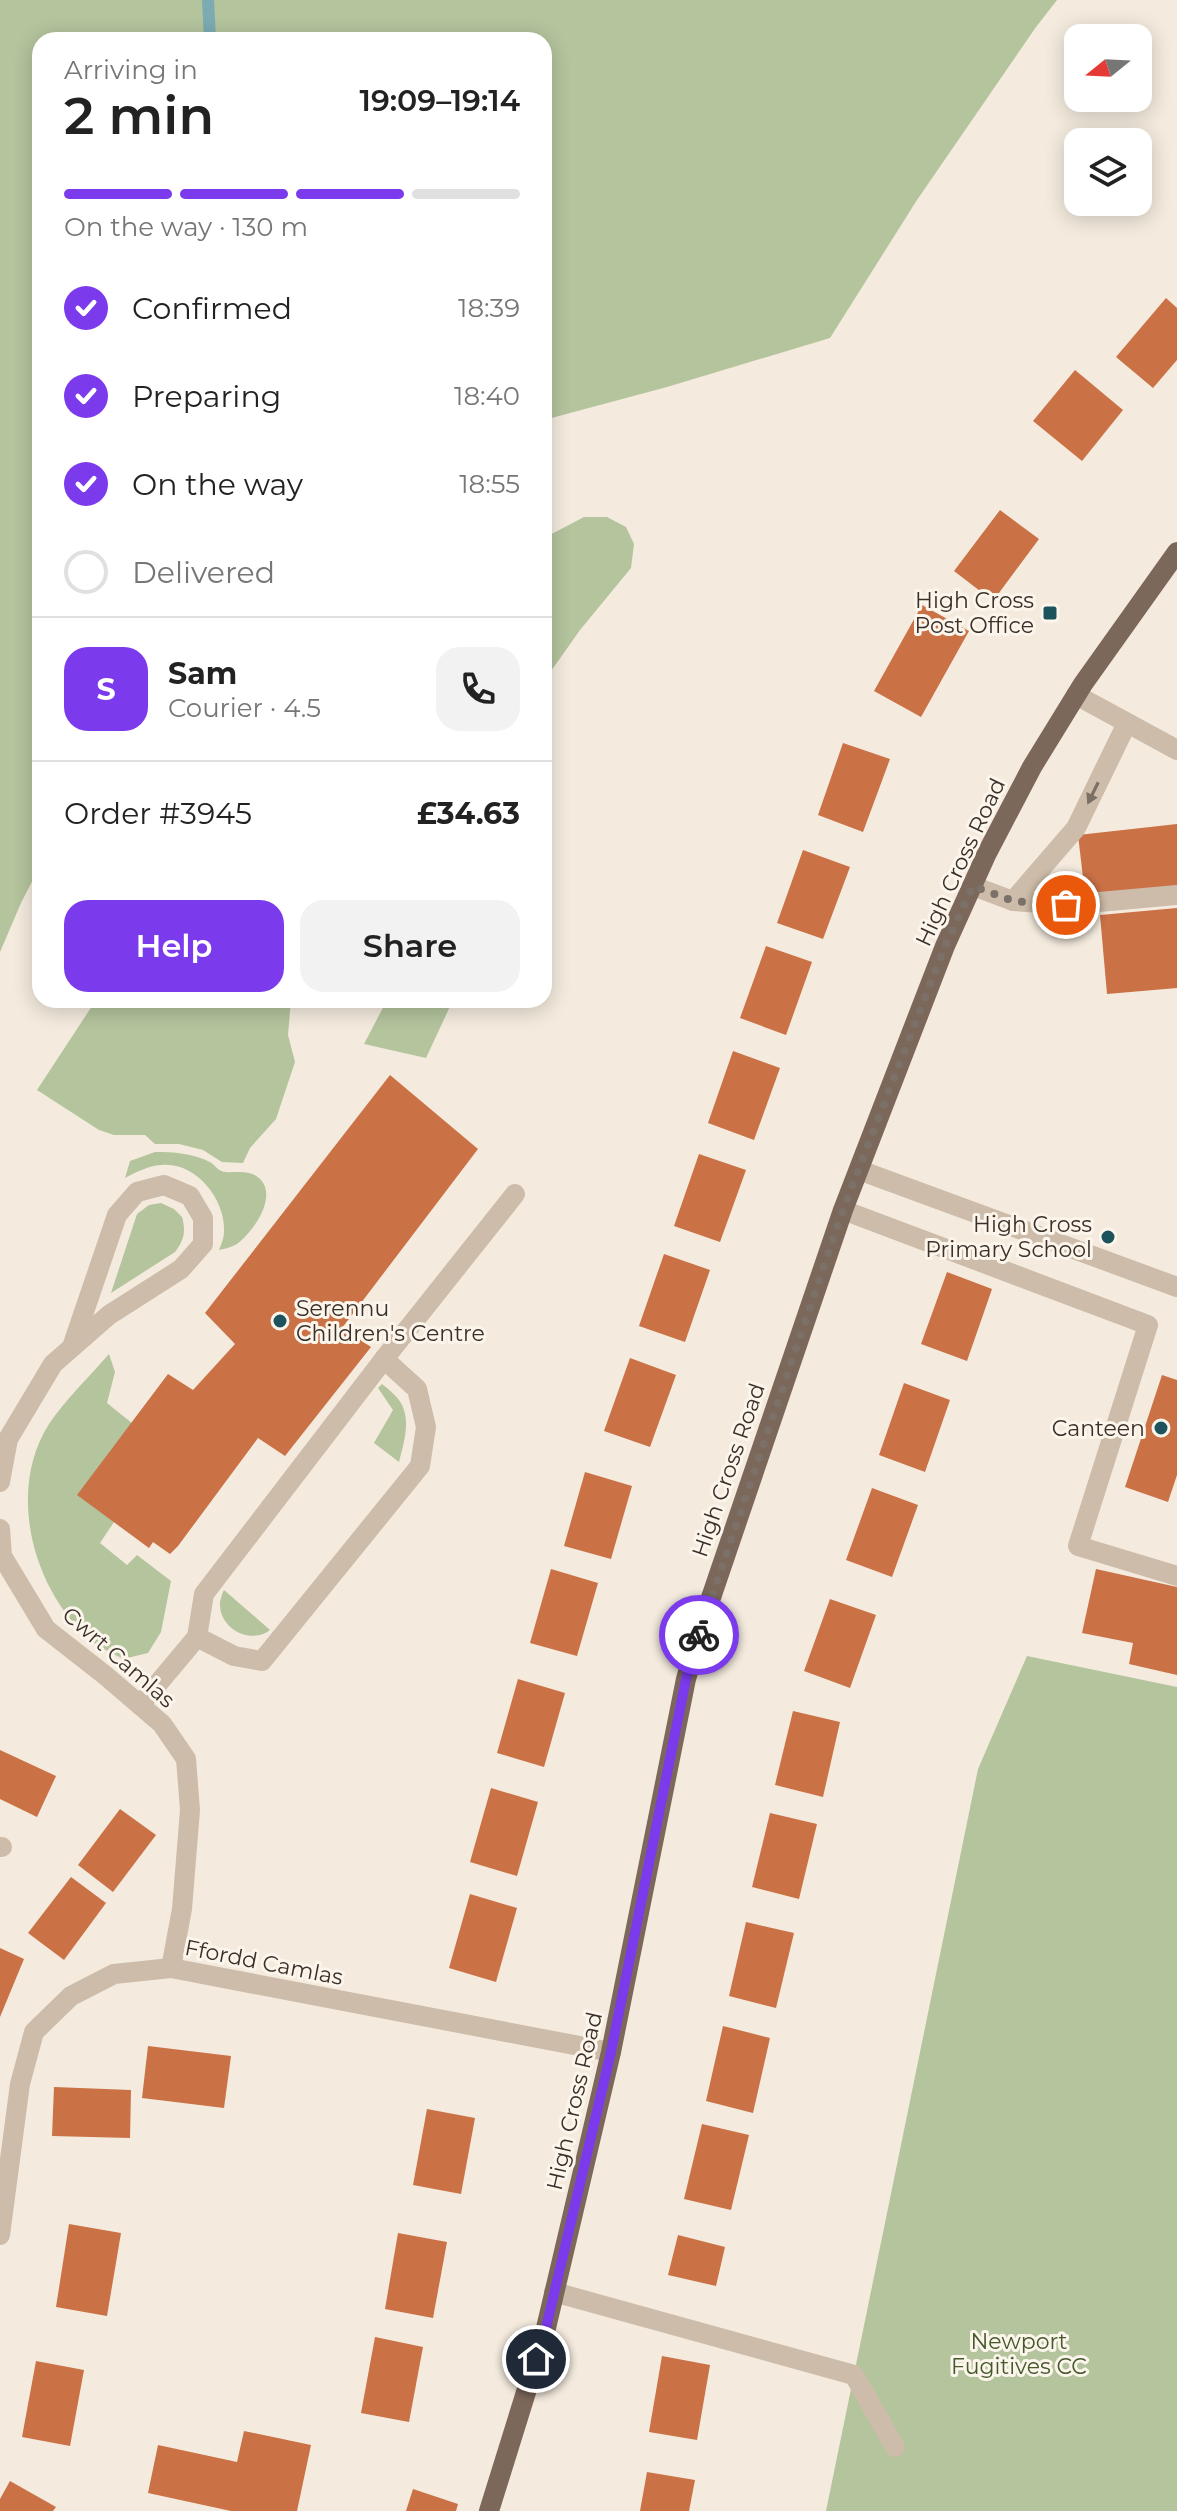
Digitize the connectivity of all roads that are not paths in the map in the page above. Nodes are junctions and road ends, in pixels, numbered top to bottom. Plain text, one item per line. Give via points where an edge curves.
1 (1176, 555) edge
2 (1076, 695) junction
3 (1127, 723) junction
4 (1177, 750) edge
5 (973, 886) junction
6 (1177, 895) edge
7 (1013, 901) junction
8 (859, 1170) junction
9 (515, 1194) dead end
10 (843, 1210) junction
11 (1177, 1287) edge
12 (72, 1347) junction
13 (384, 1359) junction
14 (0, 1482) edge
15 (0, 1529) edge
16 (1, 1556) edge
17 (1177, 1576) edge
18 (197, 1637) junction
19 (140, 1705) junction
20 (171, 1968) junction
21 (611, 2052) junction
22 (0, 2235) edge
23 (554, 2292) junction
24 (895, 2447) dead end
25 (489, 2511) edge

1 - 2 main road, High Cross Road
2 - 3 street
2 - 5 main road, High Cross Road via 1032,767
3 - 4 street
3 -> 7 street via 1076,828
5 - 7 street
5 - 8 main road, High Cross Road
6 - 7 street via 1066,905
8 - 10 main road, High Cross Road
8 - 11 street
9 - 13 street
10 - 17 street via 1148,1325 1078,1546
10 - 21 main road, High Cross Road via 686,1679
12 - 12 street via 117,1215 137,1192 164,1185 190,1196 203,1218 203,1244 181,1269 109,1315
12 - 14 street via 53,1364 8,1439
13 - 18 street via 204,1594
13 - 18 street via 417,1389 426,1427 420,1466 262,1661 234,1656
15 - 16 street, Cwrt Camlas
16 - 19 street, Cwrt Camlas via 46,1629
18 - 19 street
19 - 20 street, Cwrt Camlas via 162,1724 186,1759 190,1810
20 - 21 street, Ffordd Camlas
20 - 22 street, Ffordd Camlas via 114,1974 71,1996 34,2032 20,2084
21 - 23 main road, High Cross Road
23 - 24 street via 854,2375
23 - 25 main road, High Cross Road

